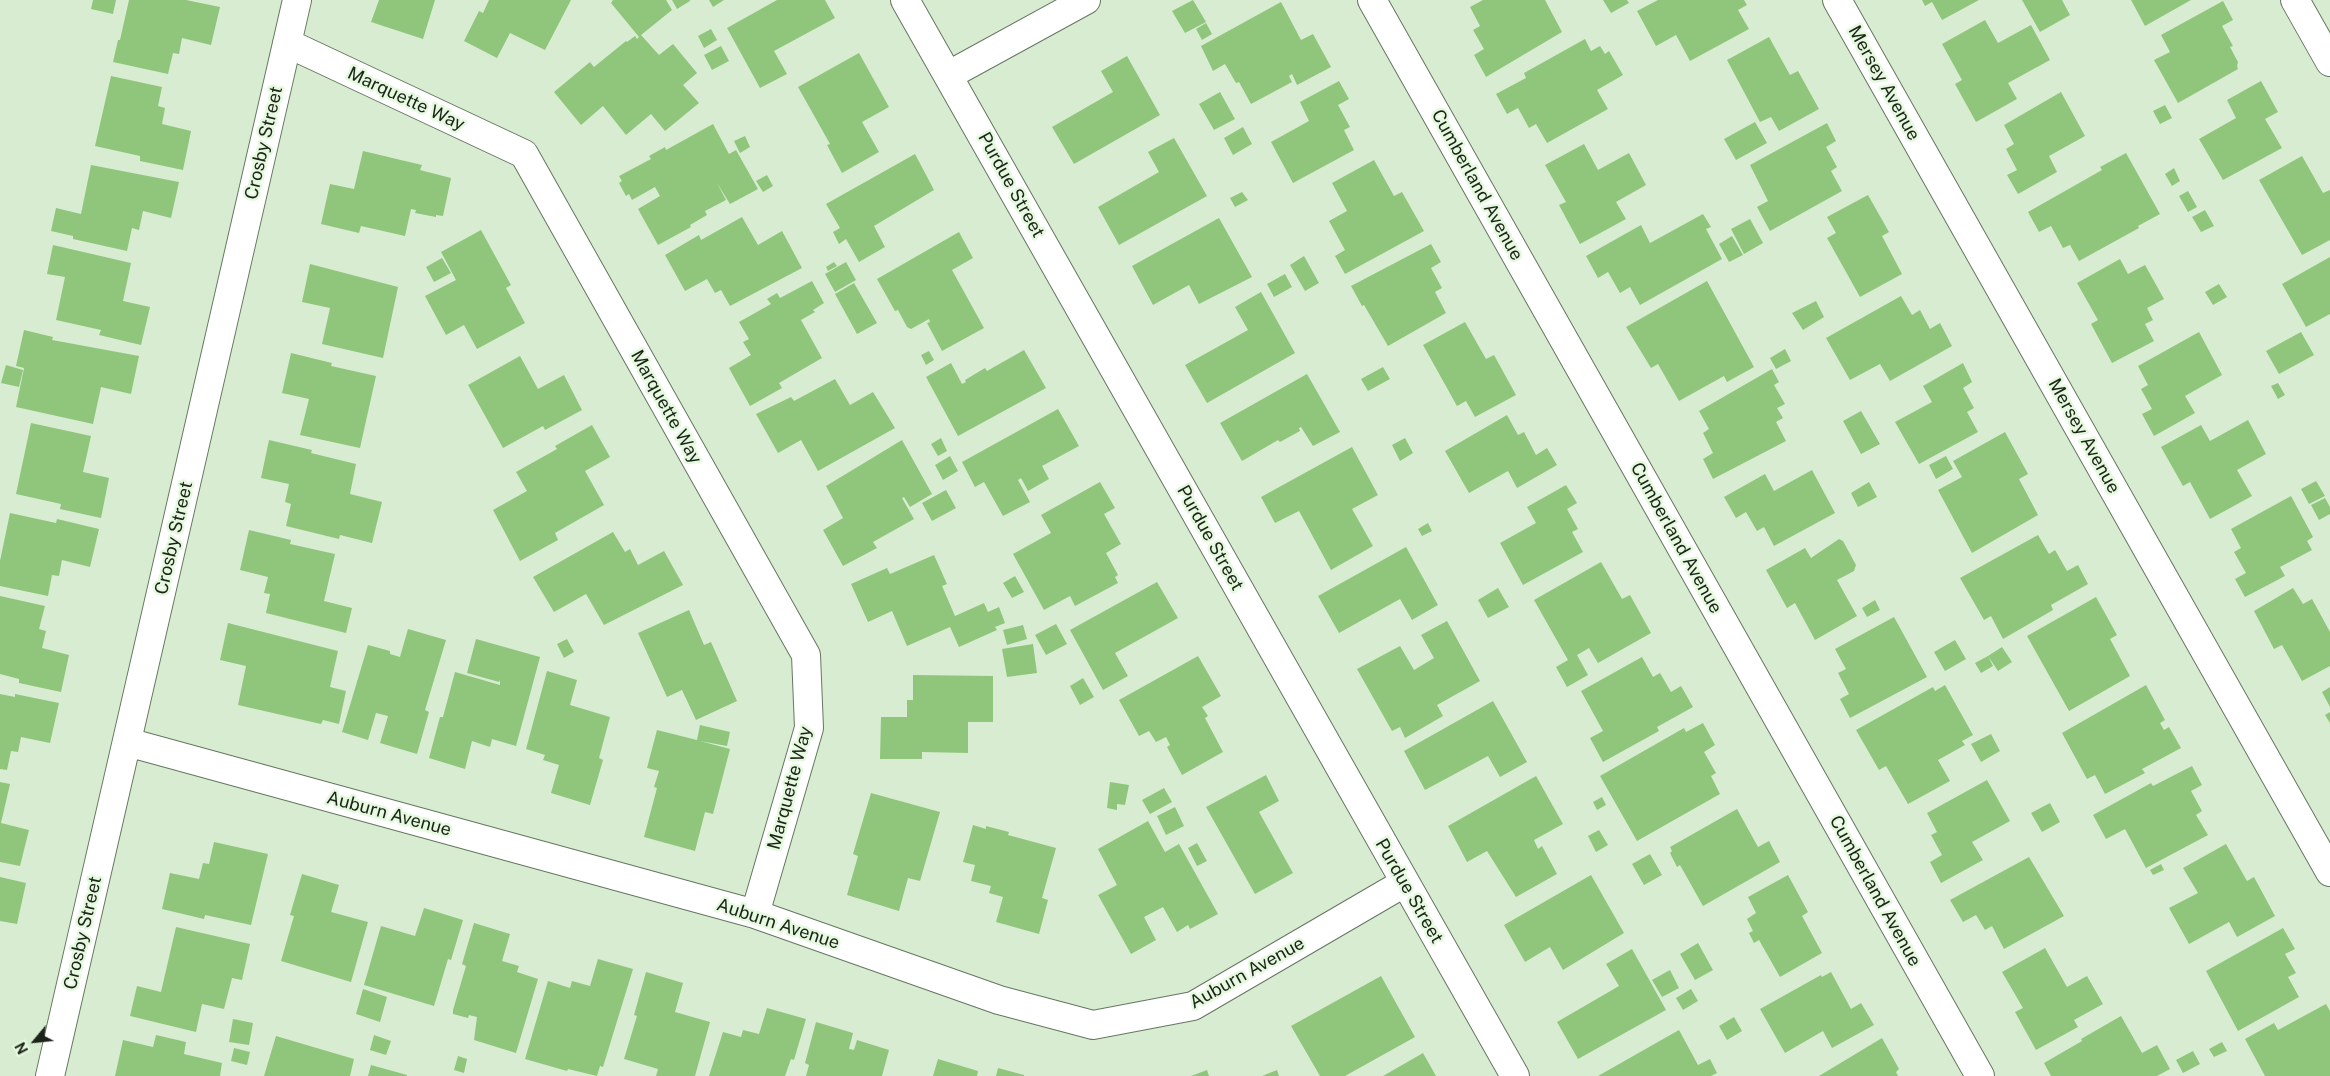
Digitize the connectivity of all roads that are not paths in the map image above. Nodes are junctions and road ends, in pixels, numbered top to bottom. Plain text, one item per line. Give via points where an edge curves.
1 (297, 0) edge
2 (905, 0) edge
3 (1086, 0) edge
4 (1372, 0) edge
5 (1838, 0) edge
6 (2295, 0) edge
7 (287, 43) junction
8 (2330, 62) edge
9 (949, 75) junction
10 (127, 742) junction
11 (2330, 872) edge
12 (1404, 883) junction
13 (755, 914) junction
14 (50, 1076) edge
15 (1514, 1076) edge
16 (1980, 1076) edge

1 - 7 street, Crosby Street
2 - 9 street, Purdue Street
3 - 9 street
4 - 16 street, Cumberland Avenue
5 - 11 street, Mersey Avenue
6 - 8 street
7 - 10 street, Crosby Street
7 - 13 street, Marquette Way via 524,154 806,655 809,728
9 - 12 street, Purdue Street
10 - 13 street, Auburn Avenue
10 - 14 street, Crosby Street
12 - 13 street, Auburn Avenue via 1193,1006 1094,1025 1000,1000
12 - 15 street, Purdue Street

